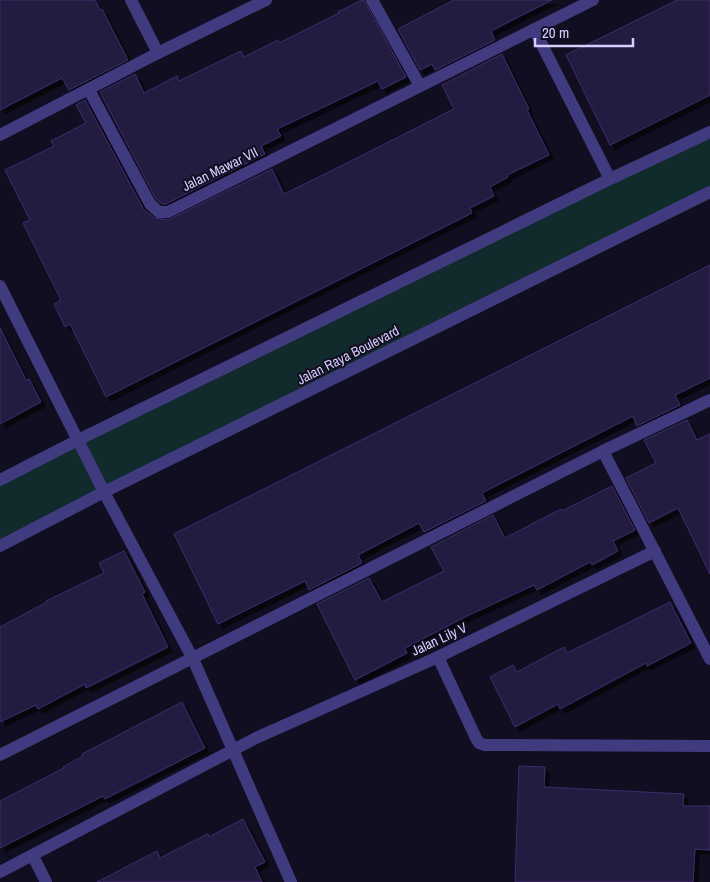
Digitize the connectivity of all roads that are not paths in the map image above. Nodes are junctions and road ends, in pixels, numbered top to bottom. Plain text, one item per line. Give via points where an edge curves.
1 (131, 0) edge
2 (266, 0) edge
3 (372, 0) edge
4 (593, 0) edge
5 (534, 29) junction
6 (158, 53) junction
7 (420, 86) junction
8 (89, 90) junction
9 (710, 132) edge
10 (0, 135) edge
11 (610, 178) junction
12 (710, 192) edge
13 (0, 286) edge
14 (710, 400) edge
15 (78, 440) junction
16 (603, 451) junction
17 (0, 480) edge
18 (104, 492) junction
19 (0, 546) edge
20 (655, 551) junction
21 (438, 657) junction
22 (193, 659) junction
23 (710, 659) edge
24 (710, 746) edge
25 (234, 750) junction
26 (0, 755) edge
27 (33, 856) junction
28 (0, 872) edge
29 (46, 882) edge
30 (291, 882) edge

1 - 6 street
2 - 6 street
3 - 7 street
4 - 5 street
5 - 7 street
5 - 11 street
6 - 8 street
7 - 8 street, Jalan Mawar VII via 168,212 159,212 150,204
8 - 10 street
9 - 11 street
11 - 15 street
12 - 18 street, Jalan Raya Boulevard
13 - 15 street
14 - 16 street
15 - 17 street
15 - 18 street
16 - 20 street
16 - 22 street
18 - 19 street, Jalan Raya Boulevard
18 - 22 street
20 - 21 street, Jalan Lily V
20 - 23 street
21 - 24 street via 476,738 485,745
21 - 25 street, Jalan Lily V
22 - 25 street
22 - 26 street
25 - 27 street, Jalan Lily V
25 - 30 street
27 - 28 street, Jalan Lily V
27 - 29 street

